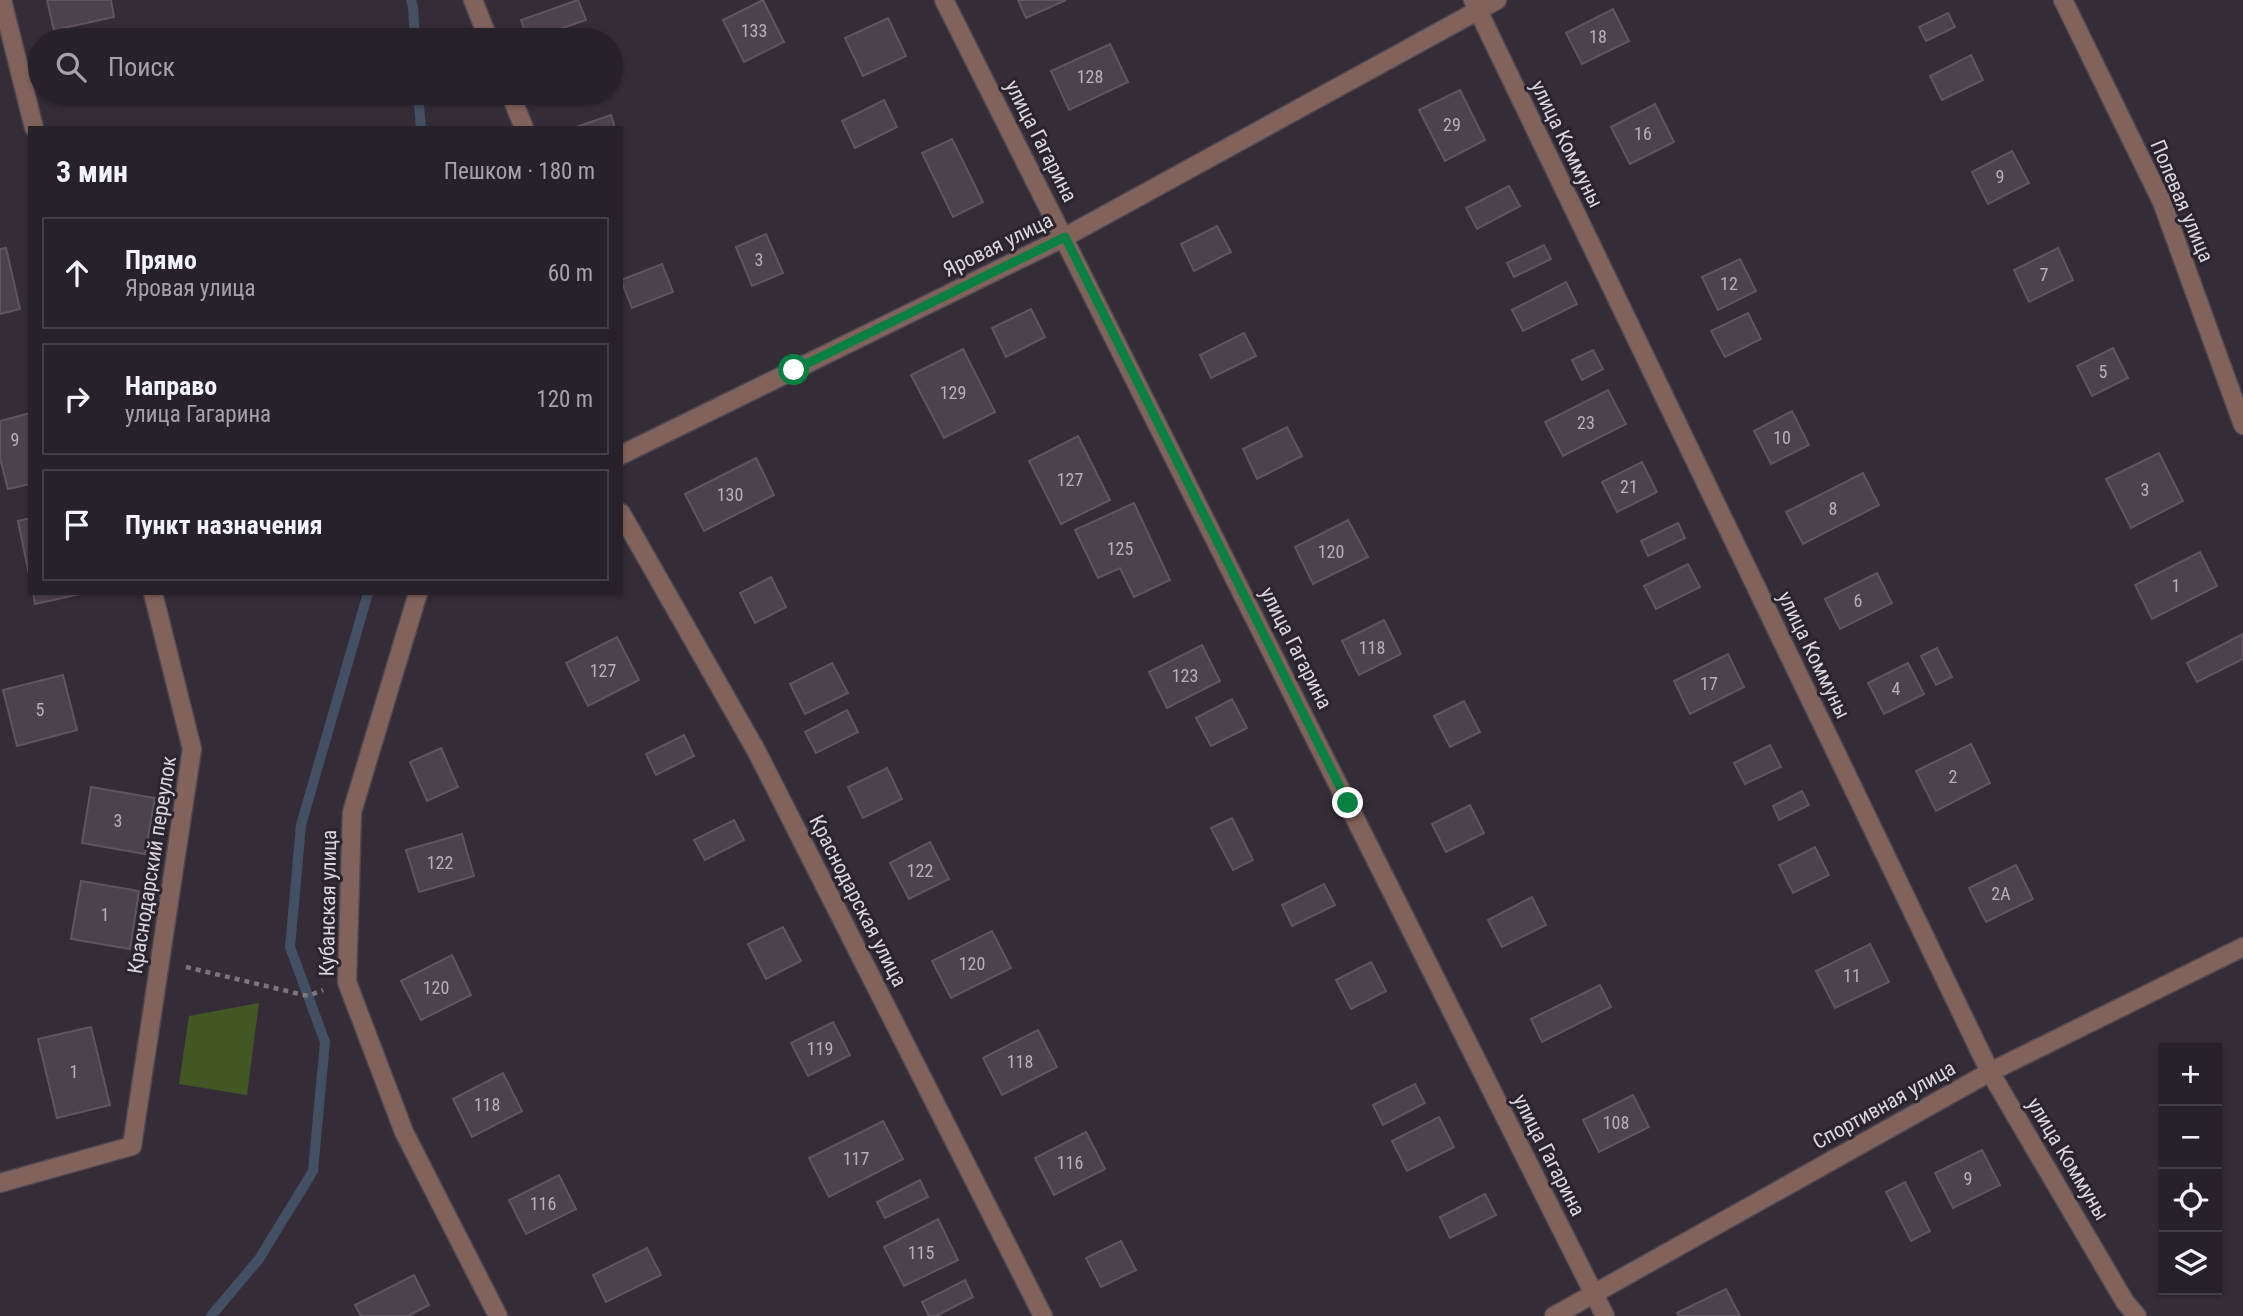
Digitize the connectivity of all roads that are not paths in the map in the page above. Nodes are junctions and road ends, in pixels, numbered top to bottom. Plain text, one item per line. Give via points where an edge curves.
1 (2, 0) edge
2 (473, 0) edge
3 (944, 0) edge
4 (1497, 0) edge
5 (2063, 0) edge
6 (1475, 5) edge
7 (484, 28) edge
8 (28, 104) edge
9 (28, 105) edge
10 (515, 105) edge
11 (34, 126) edge
12 (523, 126) edge
13 (1065, 237) junction
14 (2243, 425) edge
15 (623, 454) edge
16 (623, 517) edge
17 (154, 595) edge
18 (417, 595) edge
19 (2243, 947) edge
20 (1990, 1072) junction
21 (0, 1184) edge
22 (1594, 1295) junction
23 (498, 1316) edge
24 (1043, 1316) edge
25 (1554, 1316) edge
26 (1605, 1316) edge
27 (2137, 1316) edge

1 - 8 street
2 - 7 street
3 - 13 street, улица Гагарина
4 - 6 street, Яровая улица
5 - 14 street, Полевая улица via 2162,202
6 - 13 street, Яровая улица
6 - 20 street, улица Коммуны
9 - 11 street
10 - 12 street
13 - 15 street, Яровая улица
13 - 22 street, улица Гагарина
16 - 24 street, Краснодарская улица via 757,752
17 - 21 street, Краснодарский переулок via 192,749 132,1146
18 - 23 street, Кубанская улица via 352,812 347,982 404,1132
19 - 20 street, Спортивная улица
20 - 22 street, Спортивная улица
20 - 27 street, улица Коммуны
22 - 25 street, Спортивная улица
22 - 26 street, улица Гагарина

